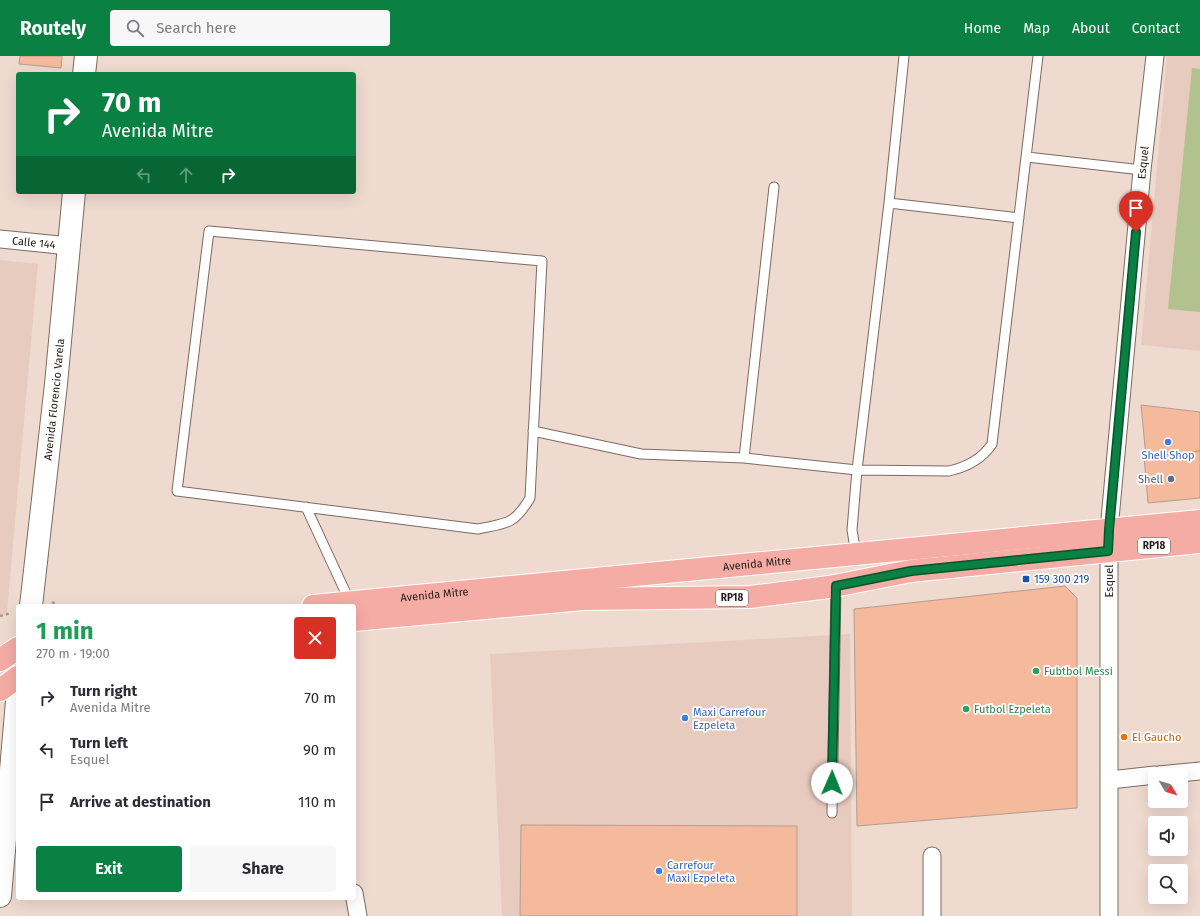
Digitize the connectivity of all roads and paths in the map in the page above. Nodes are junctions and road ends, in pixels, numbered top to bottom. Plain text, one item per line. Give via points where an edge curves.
1 (86, 56) edge
2 (904, 56) edge
3 (1038, 56) edge
4 (1155, 56) edge
5 (84, 72) edge
6 (1027, 157) junction
7 (1142, 170) junction
8 (774, 187) dead end
9 (74, 194) edge
10 (890, 203) junction
11 (1019, 218) junction
12 (0, 239) edge
13 (69, 246) junction
14 (533, 431) junction
15 (744, 458) junction
16 (857, 470) junction
17 (306, 507) junction
18 (1200, 521) edge
19 (1109, 540) junction
20 (1200, 542) edge
21 (856, 554) junction
22 (836, 586) junction
23 (22, 604) edge
24 (349, 604) edge
25 (16, 611) edge
26 (356, 611) edge
27 (356, 611) edge
28 (0, 616) edge
29 (16, 649) edge
30 (0, 660) edge
31 (16, 678) edge
32 (0, 690) edge
33 (16, 713) edge
34 (1200, 771) edge
35 (1188, 772) edge
36 (1148, 776) edge
37 (1110, 780) junction
38 (832, 813) dead end
39 (932, 856) dead end
40 (0, 896) edge
41 (355, 900) edge
42 (358, 916) edge
43 (932, 916) edge
44 (1109, 916) edge

1 - 5 main road
2 - 10 lane
3 - 6 lane
4 - 7 street, Esquel
6 - 7 lane
6 - 11 lane
7 - 19 street, Esquel
8 - 15 lane
9 - 13 main road, Avenida Florencio Varela
10 - 11 lane
10 - 16 lane
11 - 16 lane via 992,444 976,461 950,471
12 - 13 street, Calle 144
13 - 23 main road, Avenida Florencio Varela via 56,384
14 - 15 lane via 641,454
14 - 17 lane via 530,498 521,513 507,523 478,528
14 - 17 lane via 542,261 209,230 177,491
15 - 16 lane
16 - 21 lane via 852,530
17 - 24 lane
18 - 19 main road, Avenida Mitre / RP18
19 - 20 main road, Avenida Mitre / RP18
19 - 21 main road, Avenida Mitre / RP18
19 - 22 main road, Avenida Mitre / RP18 via 911,571
19 - 37 street, Esquel
21 - 26 main road, Avenida Mitre / RP18
22 - 27 main road, Avenida Mitre / RP18 via 750,597 583,599
22 - 38 lane
25 - 28 path
29 - 30 main road
31 - 32 main road
33 - 40 main road
34 - 35 street
36 - 37 street
37 - 44 street, Esquel
39 - 43 street
41 - 42 street

